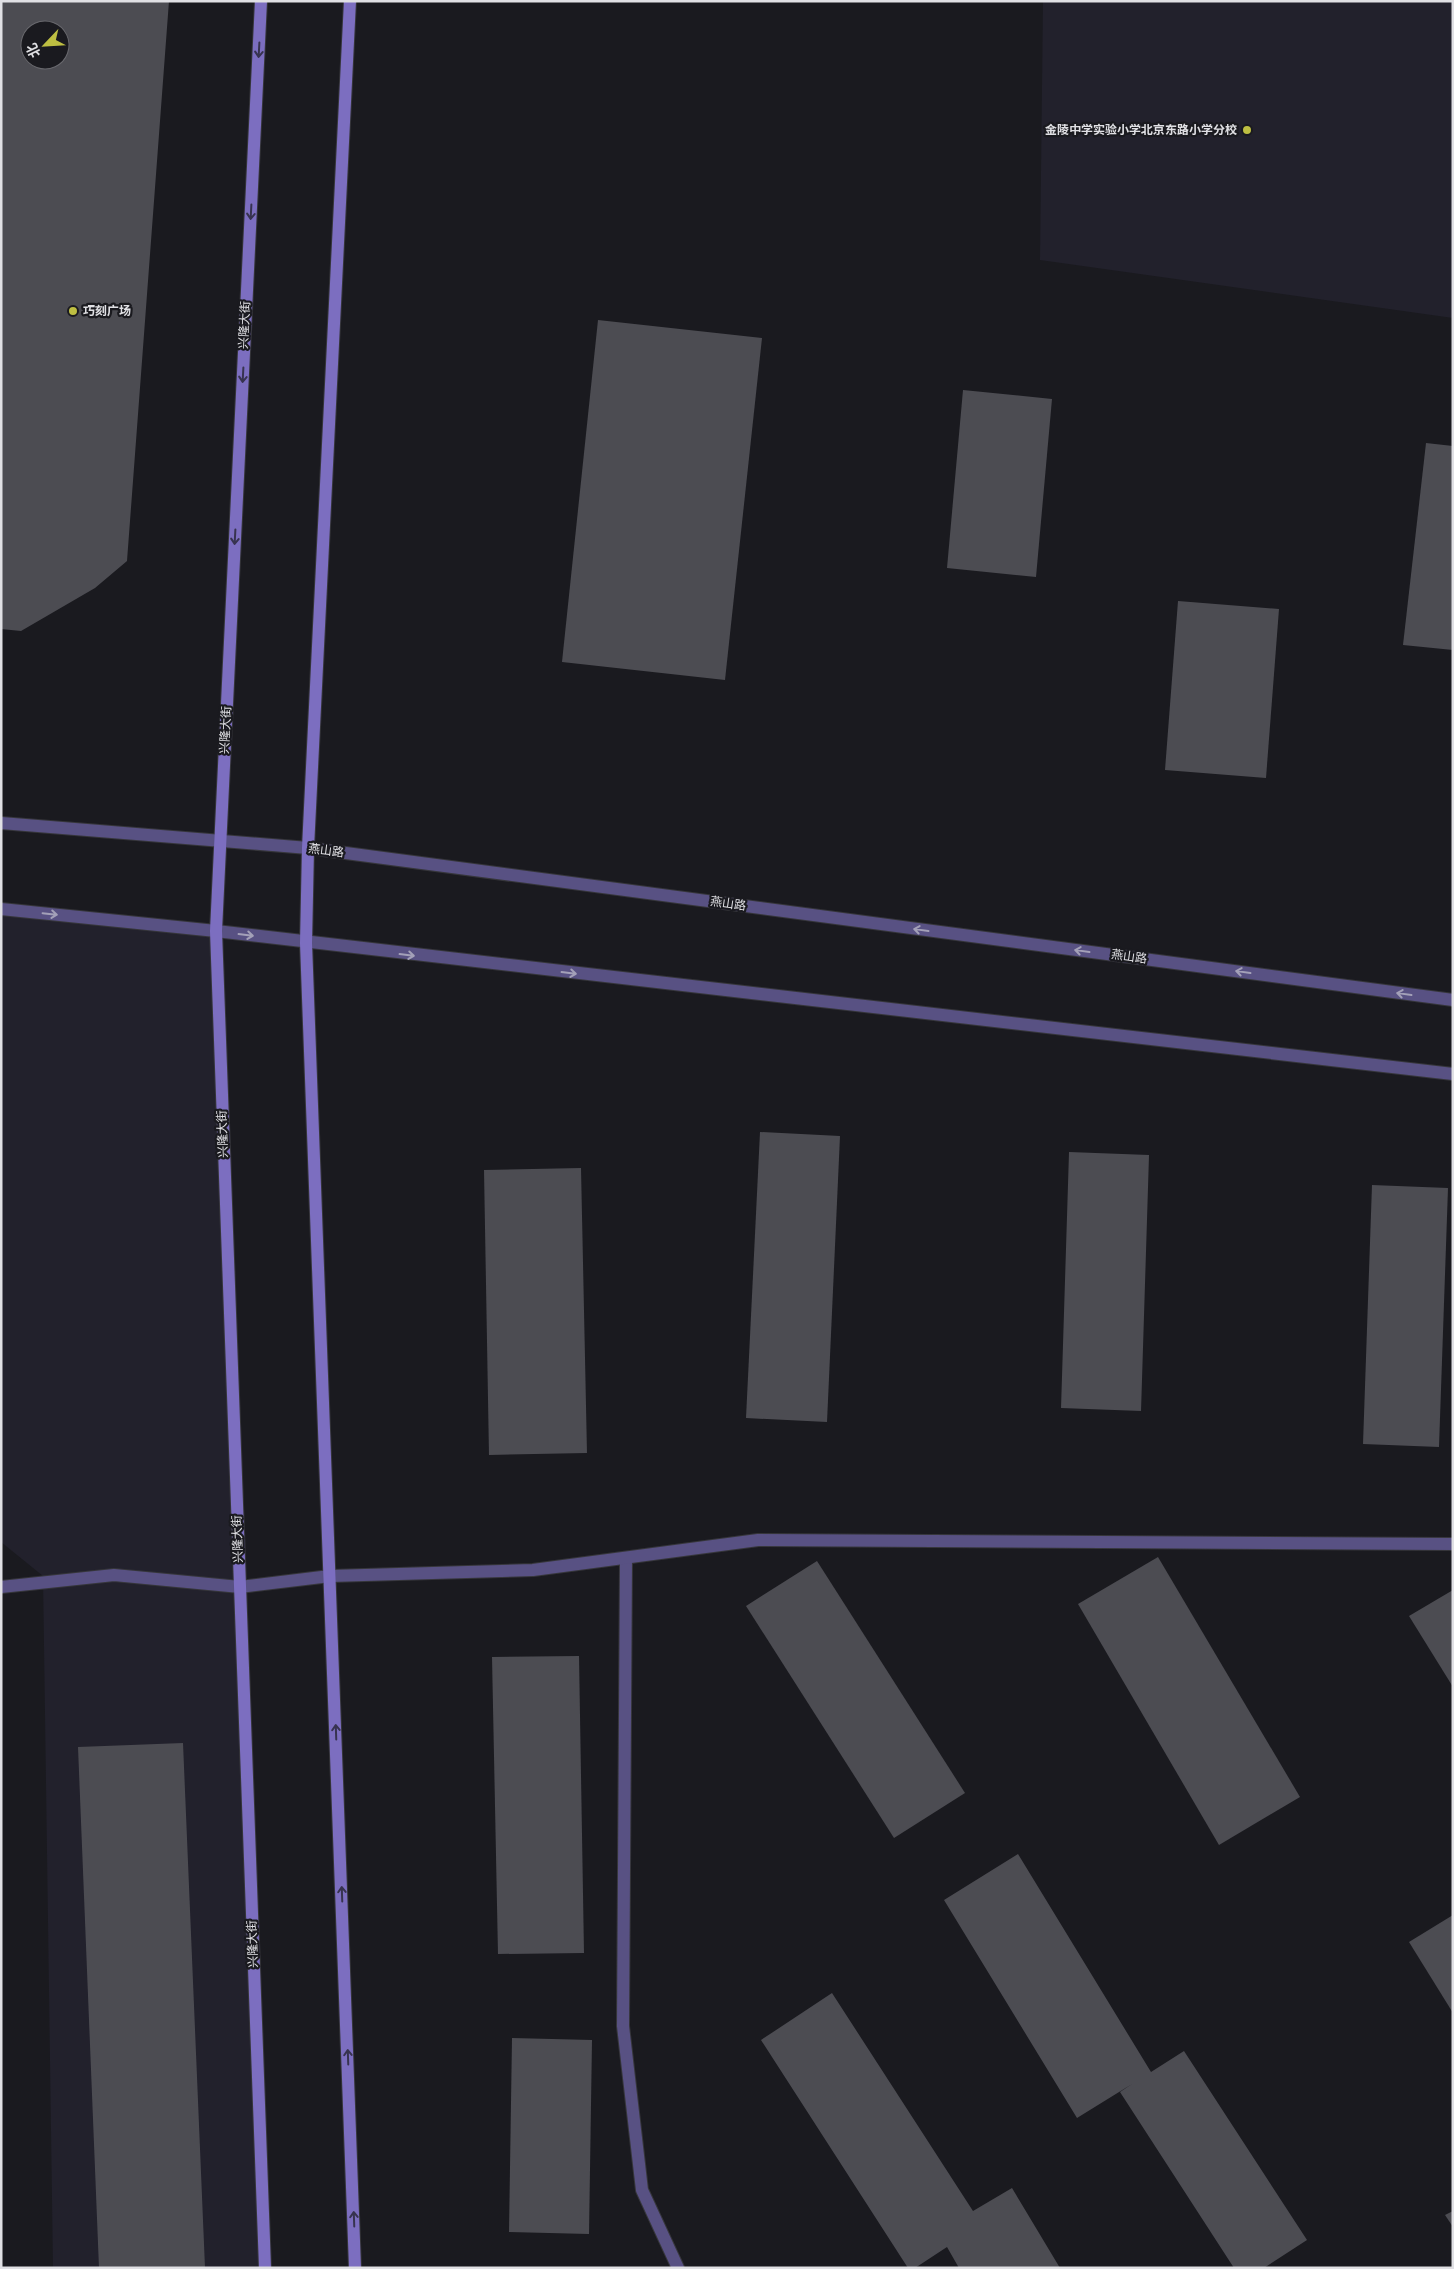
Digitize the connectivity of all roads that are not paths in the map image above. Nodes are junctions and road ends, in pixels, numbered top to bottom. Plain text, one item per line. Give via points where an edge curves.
1 (261, 1) edge
2 (350, 1) edge
3 (1, 823) edge
4 (221, 841) junction
5 (308, 848) junction
6 (1, 909) edge
7 (216, 931) junction
8 (306, 943) junction
9 (1453, 1000) edge
10 (1453, 1074) edge
11 (1453, 1544) edge
12 (626, 1558) junction
13 (330, 1576) junction
14 (1, 1587) edge
15 (240, 1587) junction
16 (265, 2268) edge
17 (356, 2268) edge
18 (678, 2268) edge

1 -> 4 main road, 兴隆大街
2 - 5 main road
3 - 4 street, 燕山路
4 - 5 street, 燕山路
4 - 7 main road, 兴隆大街
5 - 8 main road
9 -> 5 street, 燕山路
6 -> 7 street
7 -> 8 street
7 - 15 main road, 兴隆大街
8 -> 10 street
8 - 13 main road
11 - 12 street via 758,1540
12 - 13 street via 533,1570
12 - 18 street via 624,2026 642,2190
13 - 15 street
17 -> 13 main road
14 - 15 street via 114,1575
15 - 16 main road, 兴隆大街

